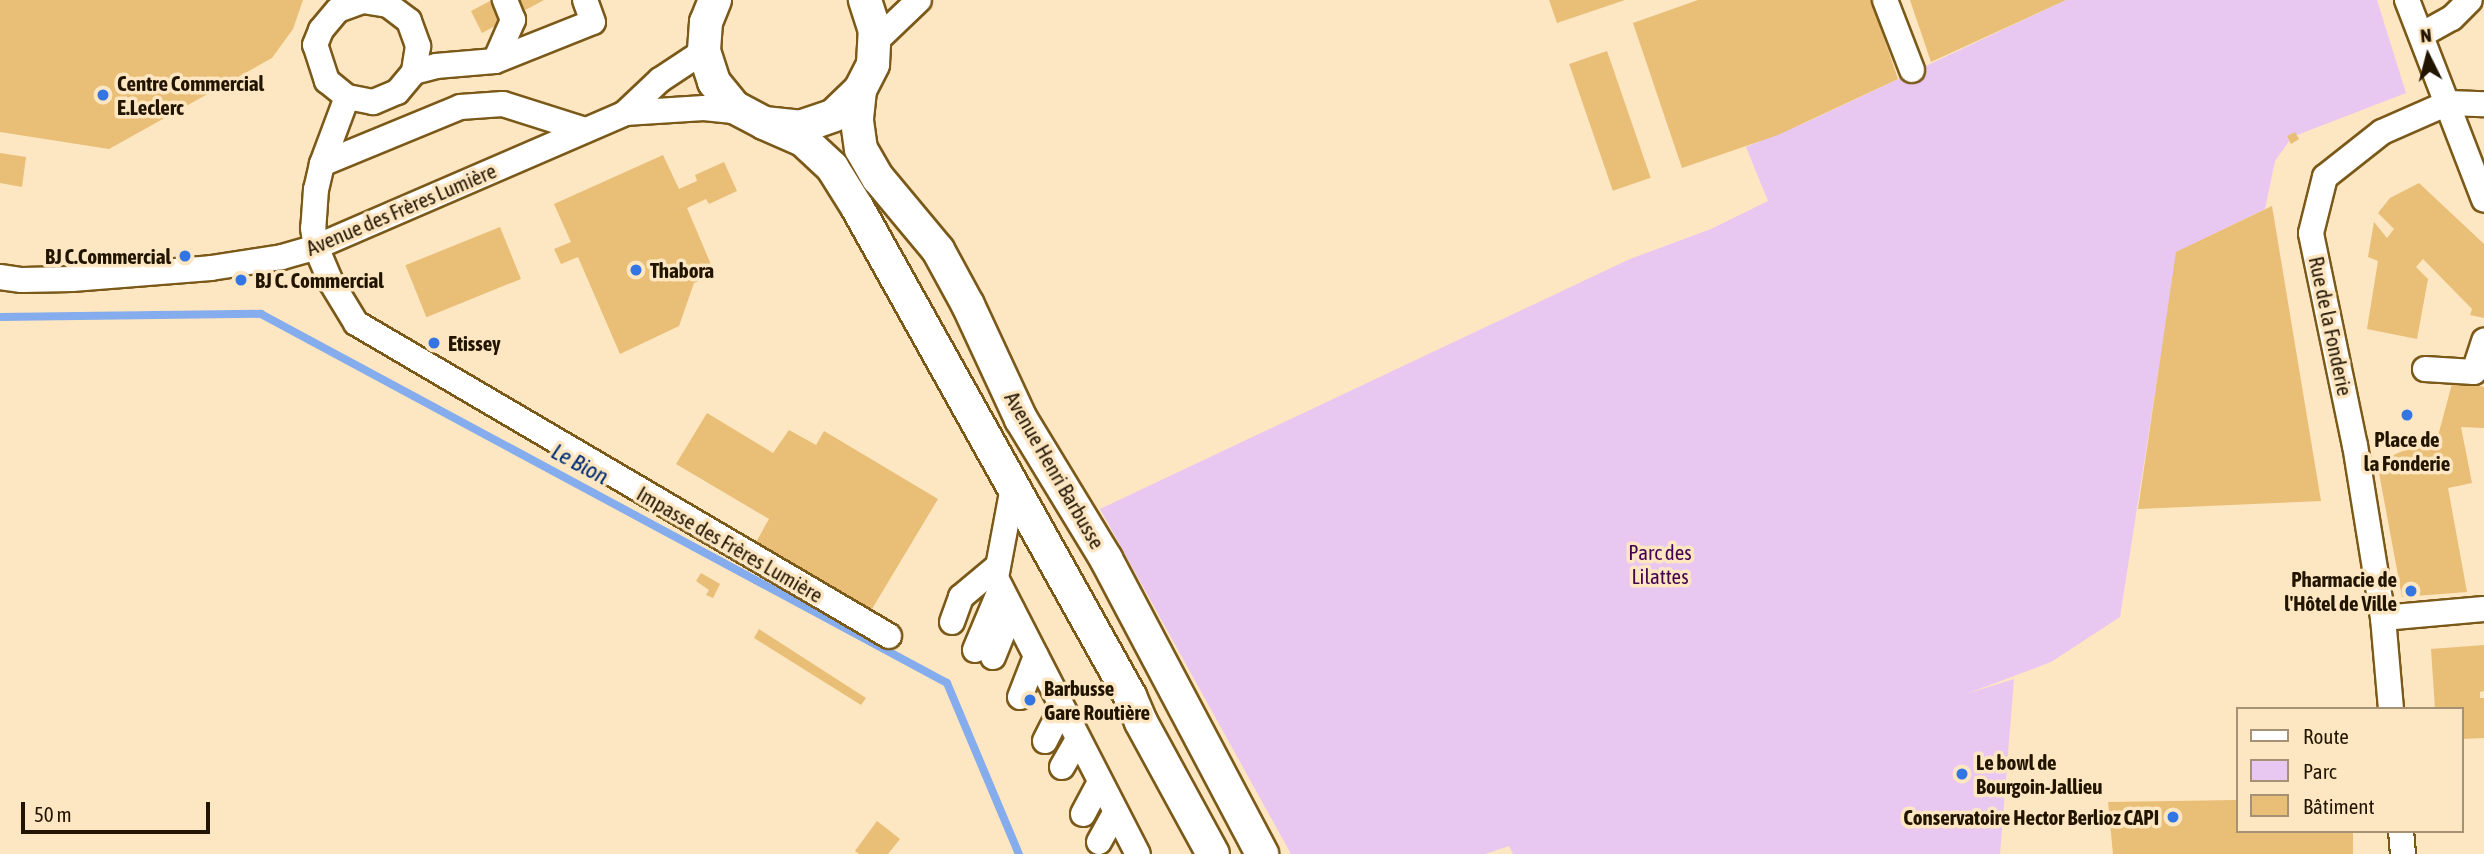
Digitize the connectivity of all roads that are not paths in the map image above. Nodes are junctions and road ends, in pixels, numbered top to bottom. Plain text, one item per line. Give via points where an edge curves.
1 (505, 0) edge
2 (585, 0) edge
3 (715, 0) edge
4 (864, 0) edge
5 (919, 0) edge
6 (1885, 0) edge
7 (2407, 0) edge
8 (2470, 0) edge
9 (390, 2) edge
10 (2421, 35) junction
11 (874, 43) junction
12 (704, 51) junction
13 (495, 61) junction
14 (1912, 69) dead end
15 (414, 72) junction
16 (860, 90) junction
17 (347, 97) junction
18 (2448, 103) junction
19 (2484, 104) edge
20 (625, 113) junction
21 (753, 117) junction
22 (584, 130) junction
23 (322, 164) junction
24 (2484, 200) edge
25 (316, 247) junction
26 (0, 277) edge
27 (2484, 341) edge
28 (2425, 369) dead end
29 (1013, 487) junction
30 (999, 577) junction
31 (2484, 609) edge
32 (2383, 618) junction
33 (889, 636) dead end
34 (2390, 707) edge
35 (1037, 735) edge
36 (1079, 742) edge
37 (2401, 833) edge
38 (1213, 854) edge
39 (1262, 854) edge
40 (2403, 854) edge

1 - 13 street via 513,20
2 - 13 street via 593,22
3 - 12 main road via 706,22
4 - 11 main road via 875,31
5 - 11 street
6 - 14 street
7 - 10 street
8 - 10 street via 2452,18
9 - 15 street via 409,21 418,46
9 - 17 street via 350,5 338,10 321,30 316,45 327,81
10 - 18 street
11 - 16 main road via 873,64
12 - 20 street, Avenue des Frères Lumière via 660,80
12 - 21 main road via 714,82 734,107
13 - 15 street
15 - 17 street via 397,92 373,102
16 - 21 main road via 834,115 800,127
16 - 39 main road, Avenue Henri Barbusse via 857,121 861,149 878,178 938,250 1021,419 1106,559
17 - 23 street
18 - 19 street
18 - 24 street
18 - 32 street, Rue de la Fonderie via 2382,132 2325,177 2312,233 2355,446
20 - 21 street, Avenue des Frères Lumière via 704,108
20 - 22 street, Avenue des Frères Lumière
21 - 29 main road, Avenue Henri Barbusse via 803,140 832,167
22 - 23 street via 503,104 460,107
22 - 25 street, Avenue des Frères Lumière
23 - 25 street via 313,228
25 - 26 street, Avenue des Frères Lumière via 211,268 72,279
25 - 33 street, Impasse des Frères Lumière via 356,323
27 - 28 street via 2474,372
29 - 30 street
29 - 38 main road, Avenue Henri Barbusse
30 - 35 street
30 - 35 street via 961,597
30 - 36 street
31 - 32 street
32 - 34 street, Rue de la Fonderie
35 - 36 street
35 - 36 street
35 - 36 street
35 - 36 street
35 - 36 street
35 - 36 street
35 - 36 street
35 - 36 street
37 - 40 street

